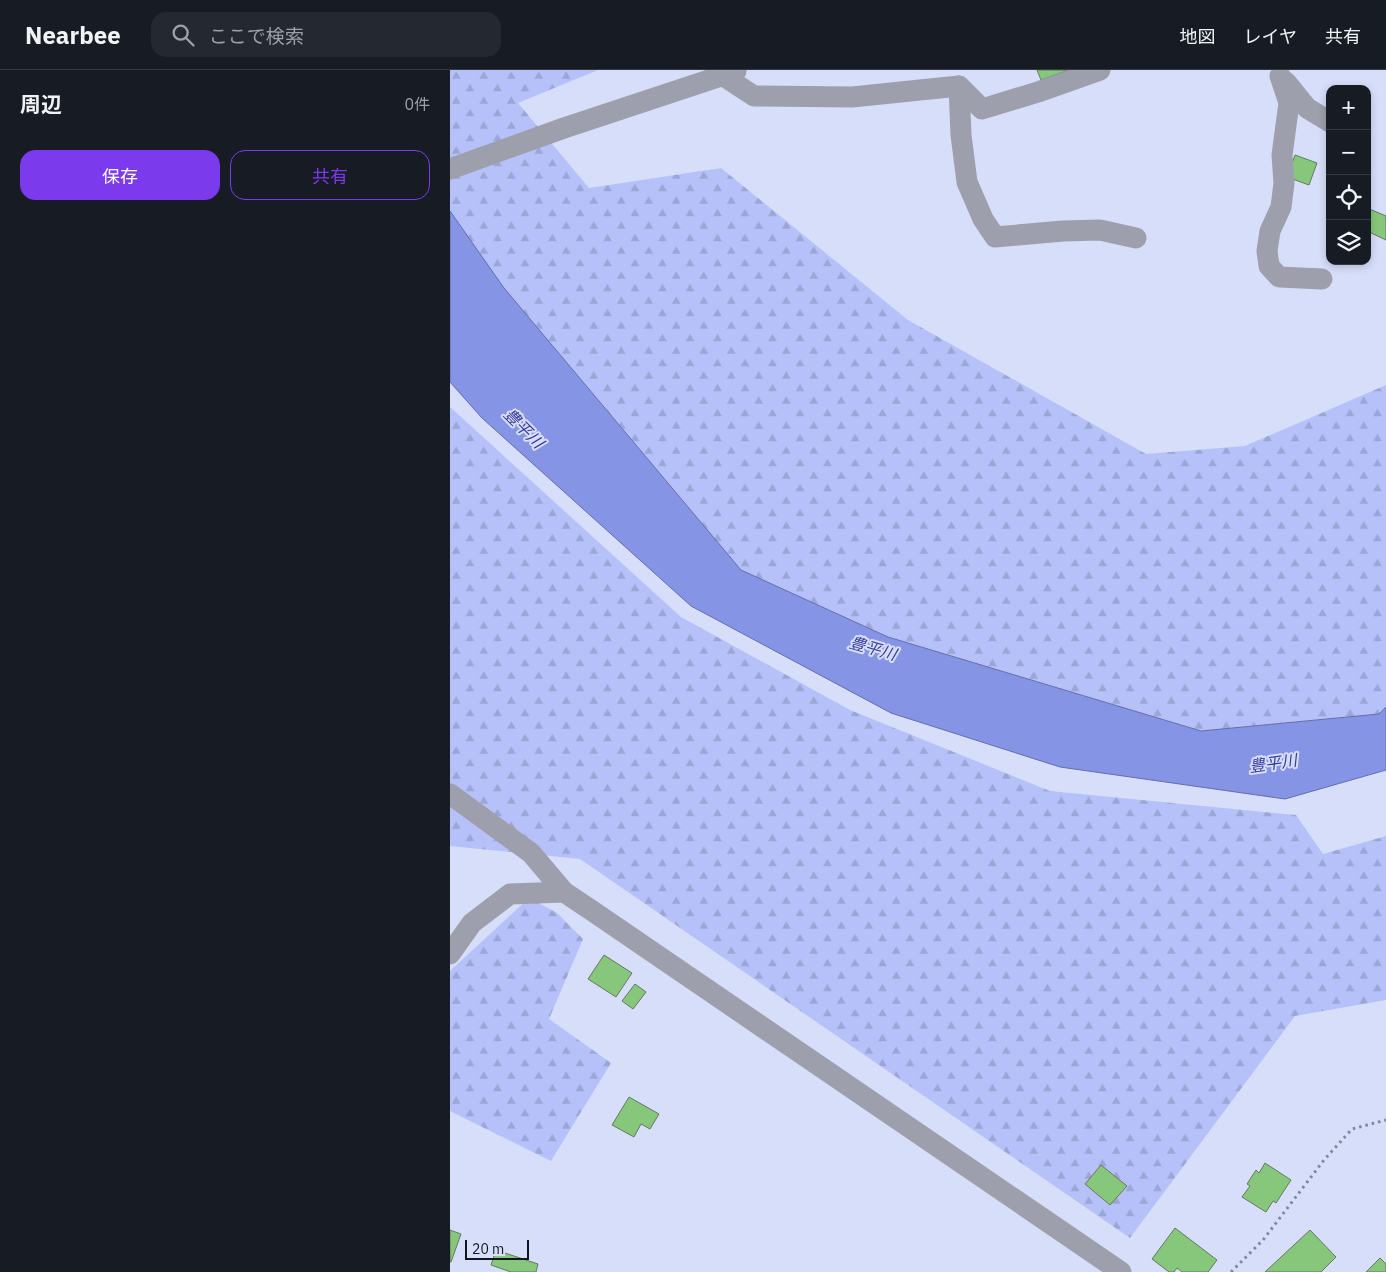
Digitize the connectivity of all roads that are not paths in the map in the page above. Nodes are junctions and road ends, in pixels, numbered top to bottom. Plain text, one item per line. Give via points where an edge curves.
1 (1100, 70) edge
2 (730, 73) edge
3 (1276, 73) edge
4 (959, 86) junction
5 (1326, 120) edge
6 (450, 169) edge
7 (1136, 238) dead end
8 (1322, 279) dead end
9 (450, 794) edge
10 (564, 892) junction
11 (450, 954) edge
12 (1121, 1272) edge

1 - 4 street via 982,109
2 - 4 street via 754,96 852,97
2 - 6 street
3 - 5 street via 1306,108
3 - 8 street via 1289,103 1282,155 1284,183 1281,206 1270,231 1269,266 1279,277
4 - 7 street via 966,182 995,237 1100,230
9 - 10 street via 531,853
10 - 11 street via 510,894 472,923
10 - 12 street

